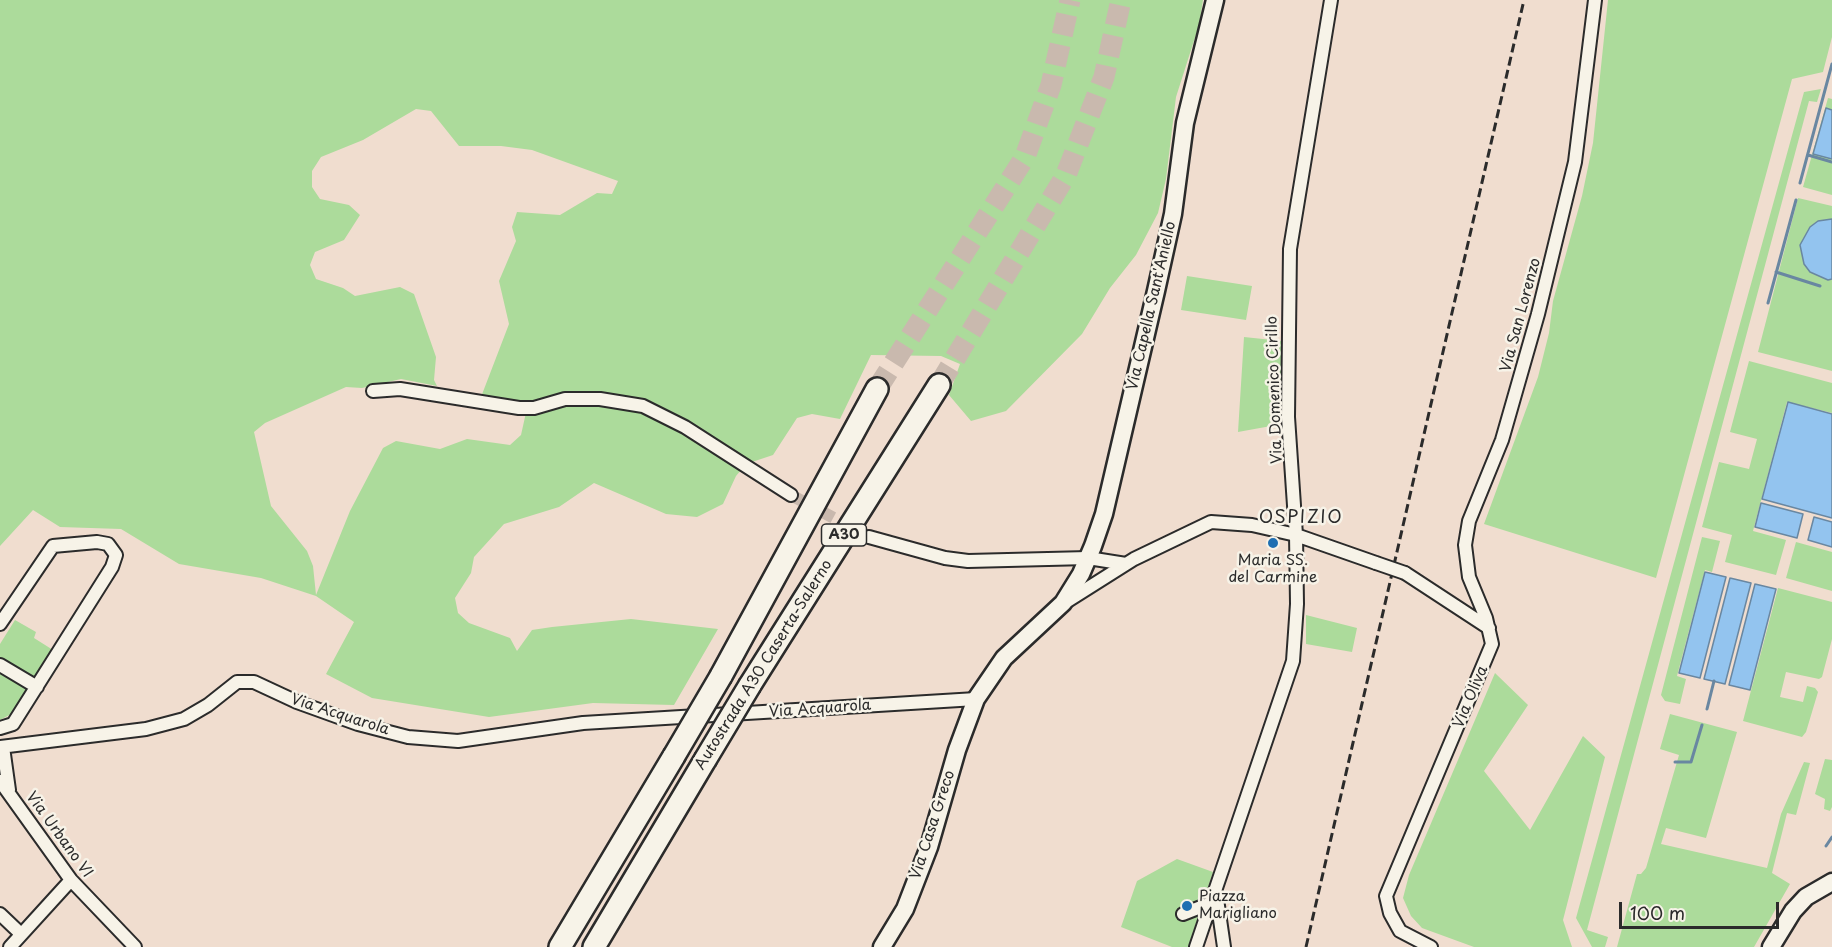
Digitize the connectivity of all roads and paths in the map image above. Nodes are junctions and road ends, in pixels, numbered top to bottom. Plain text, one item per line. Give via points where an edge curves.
1 (1215, 0) edge
2 (1331, 0) edge
3 (1595, 0) edge
4 (939, 385) tunnel mouth
5 (877, 389) tunnel mouth
6 (373, 391) dead end
7 (791, 495) tunnel mouth
8 (1296, 535) junction
9 (869, 537) tunnel mouth
10 (1088, 558) junction
11 (1126, 564) junction
12 (1063, 603) junction
13 (0, 624) edge
14 (1489, 628) junction
15 (0, 665) edge
16 (37, 687) junction
17 (976, 699) junction
18 (0, 728) edge
19 (2, 747) edge
20 (0, 782) edge
21 (10, 791) junction
22 (71, 880) junction
23 (1832, 882) edge
24 (1213, 897) junction
25 (0, 914) edge
26 (1183, 914) dead end
27 (21, 934) junction
28 (126, 944) edge
29 (10, 947) edge
30 (560, 947) edge
31 (594, 947) edge
32 (882, 947) edge
33 (1196, 947) edge
34 (1224, 947) edge
35 (1431, 947) edge
36 (1771, 947) edge

1 - 10 main road, Via Capella Sant'Aniello via 1185,123 1173,214 1156,291 1104,514
2 - 8 street, Via Domenico Cirillo via 1290,249 1288,417
3 - 14 street, Via San Lorenzo via 1575,162 1505,428 1469,521 1465,545 1469,577
4 - 31 highway, Autostrada A30 Caserta-Salerno / A30, bridge via 750,685
5 - 30 highway, Autostrada A30 Caserta-Salerno / A30, bridge via 721,676
6 - 7 street via 400,389 519,408 566,399 600,399 643,406 685,427
8 - 11 street via 1252,525 1211,522
8 - 14 street, bridge via 1405,573
8 - 24 street, Via Domenico Cirillo via 1293,661
9 - 10 street via 968,561
10 - 11 street
10 - 12 main road, Via Capella Sant'Aniello
11 - 12 street
12 - 17 main road via 1004,658
13 - 16 street via 53,546 97,542 108,544 116,555
14 - 35 street, Via Oliva via 1492,645 1486,663 1386,897 1400,931
15 - 16 street
16 - 18 street via 13,724
17 - 19 street, Via Acquarola via 583,723 458,741 408,737 358,724 254,682 237,682 184,719 146,729
17 - 32 main road, Via Casa Greco via 925,857 905,909
19 - 21 street, Via Urbano VI
20 - 21 street, Via Urbano VI
21 - 22 street, Via Urbano VI
22 - 27 street
22 - 28 street, Via Urbano VI
23 - 36 main road via 1793,910
24 - 26 street
24 - 33 street, Via Domenico Cirillo
24 - 34 street
25 - 27 street
27 - 29 street

